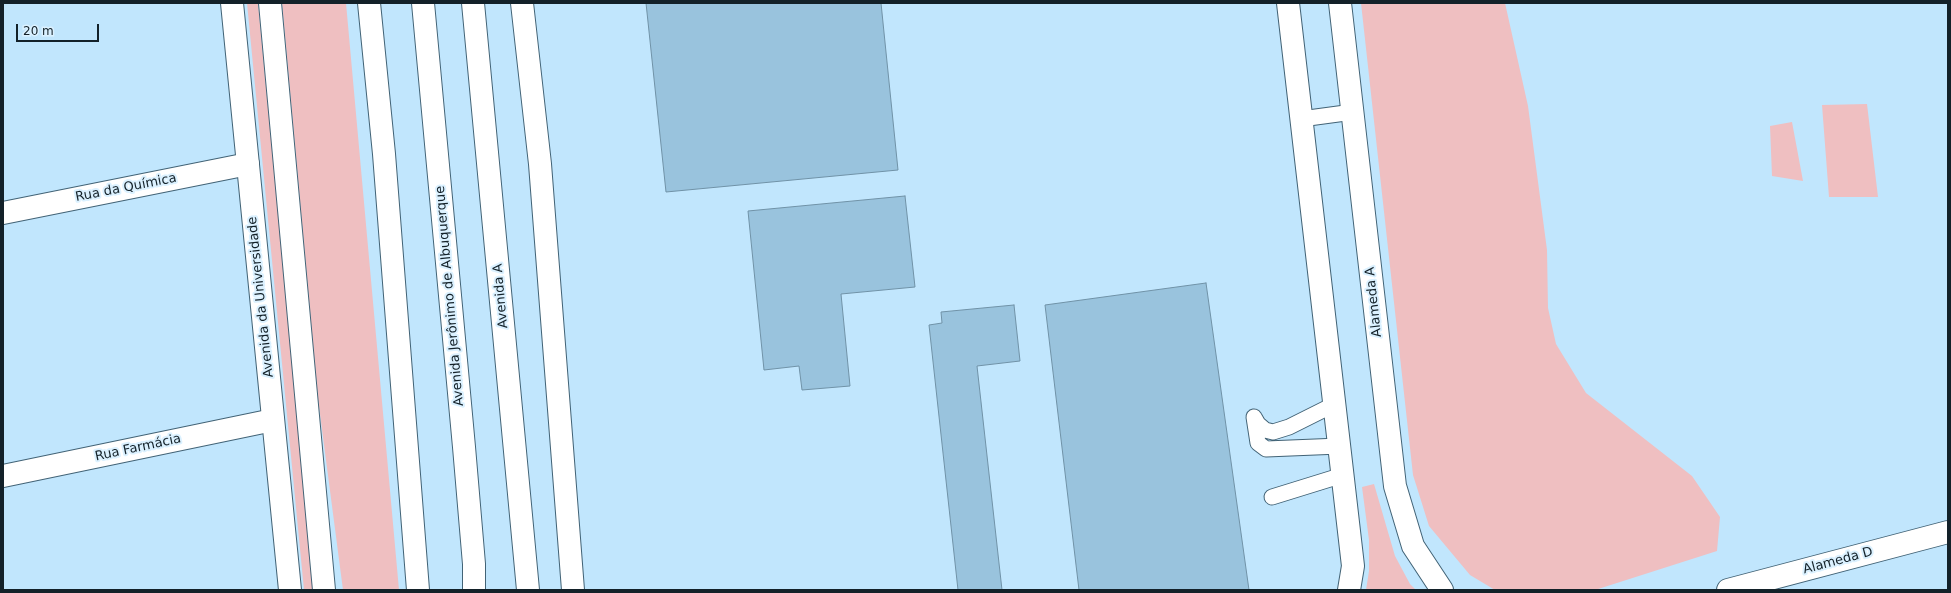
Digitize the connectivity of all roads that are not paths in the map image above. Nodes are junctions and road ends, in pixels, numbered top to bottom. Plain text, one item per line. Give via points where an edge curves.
1 (232, 3) edge
2 (270, 3) edge
3 (369, 3) edge
4 (423, 3) edge
5 (473, 3) edge
6 (522, 3) edge
7 (1288, 3) edge
8 (1340, 3) edge
9 (1353, 112) junction
10 (1301, 119) junction
11 (248, 164) junction
12 (3, 213) edge
13 (1334, 404) junction
14 (273, 420) junction
15 (1340, 446) junction
16 (1343, 475) junction
17 (3, 476) edge
18 (1272, 497) dead end
19 (1948, 532) edge
20 (290, 590) edge
21 (324, 590) edge
22 (418, 590) edge
23 (474, 590) edge
24 (528, 590) edge
25 (573, 590) edge
26 (1349, 590) edge
27 (1442, 590) edge
28 (1728, 590) edge

1 - 11 street, Avenida da Universidade
2 - 21 street
3 - 22 street via 384,154
4 - 23 street, Avenida Jerônimo de Albuquerque via 464,447
5 - 24 street, Avenida A
6 - 25 street via 540,164
7 - 10 street
8 - 9 street, Alameda A
9 - 10 lane
9 - 27 street, Alameda A via 1395,486 1413,546
10 - 13 street
11 - 12 street, Rua da Química
11 - 14 street, Avenida da Universidade
13 - 15 street
13 - 15 lane via 1289,427 1273,432 1265,430 1254,417 1258,443 1266,449
14 - 17 street, Rua Farmácia
14 - 20 street, Avenida da Universidade
15 - 16 street
16 - 18 lane
16 - 26 street via 1354,566
19 - 28 street, Alameda D

